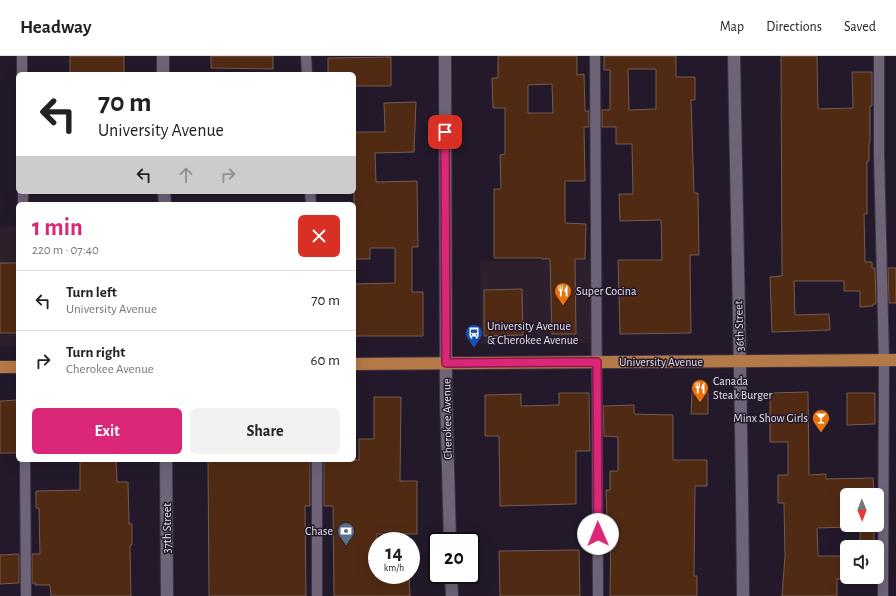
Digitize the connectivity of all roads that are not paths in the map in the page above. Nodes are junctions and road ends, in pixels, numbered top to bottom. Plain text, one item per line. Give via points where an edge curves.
1 (22, 56) edge
2 (163, 56) edge
3 (306, 56) edge
4 (445, 56) edge
5 (595, 56) edge
6 (734, 56) edge
7 (879, 56) edge
8 (22, 72) edge
9 (163, 72) edge
10 (306, 72) edge
11 (890, 360) edge
12 (597, 362) junction
13 (740, 362) junction
14 (446, 363) junction
15 (356, 364) edge
16 (0, 367) edge
17 (16, 367) edge
18 (25, 462) edge
19 (166, 462) edge
20 (317, 462) edge
21 (450, 532) edge
22 (451, 584) edge
23 (26, 596) edge
24 (167, 596) edge
25 (317, 596) edge
26 (452, 596) edge
27 (598, 596) edge
28 (743, 596) edge
29 (883, 596) edge

1 - 8 lane
2 - 9 street
3 - 10 lane
4 - 14 street, Cherokee Avenue
5 - 12 lane
6 - 13 street, 36th Street
7 - 11 lane via 879,153
11 - 13 main road, University Avenue
11 - 29 lane
12 - 13 main road, University Avenue
12 - 14 main road, University Avenue
12 - 27 lane
13 - 28 street, 36th Street
14 - 15 main road, University Avenue
14 - 21 street, Cherokee Avenue
16 - 17 main road
18 - 23 lane
19 - 24 street, 37th Street
20 - 25 lane
22 - 26 street

